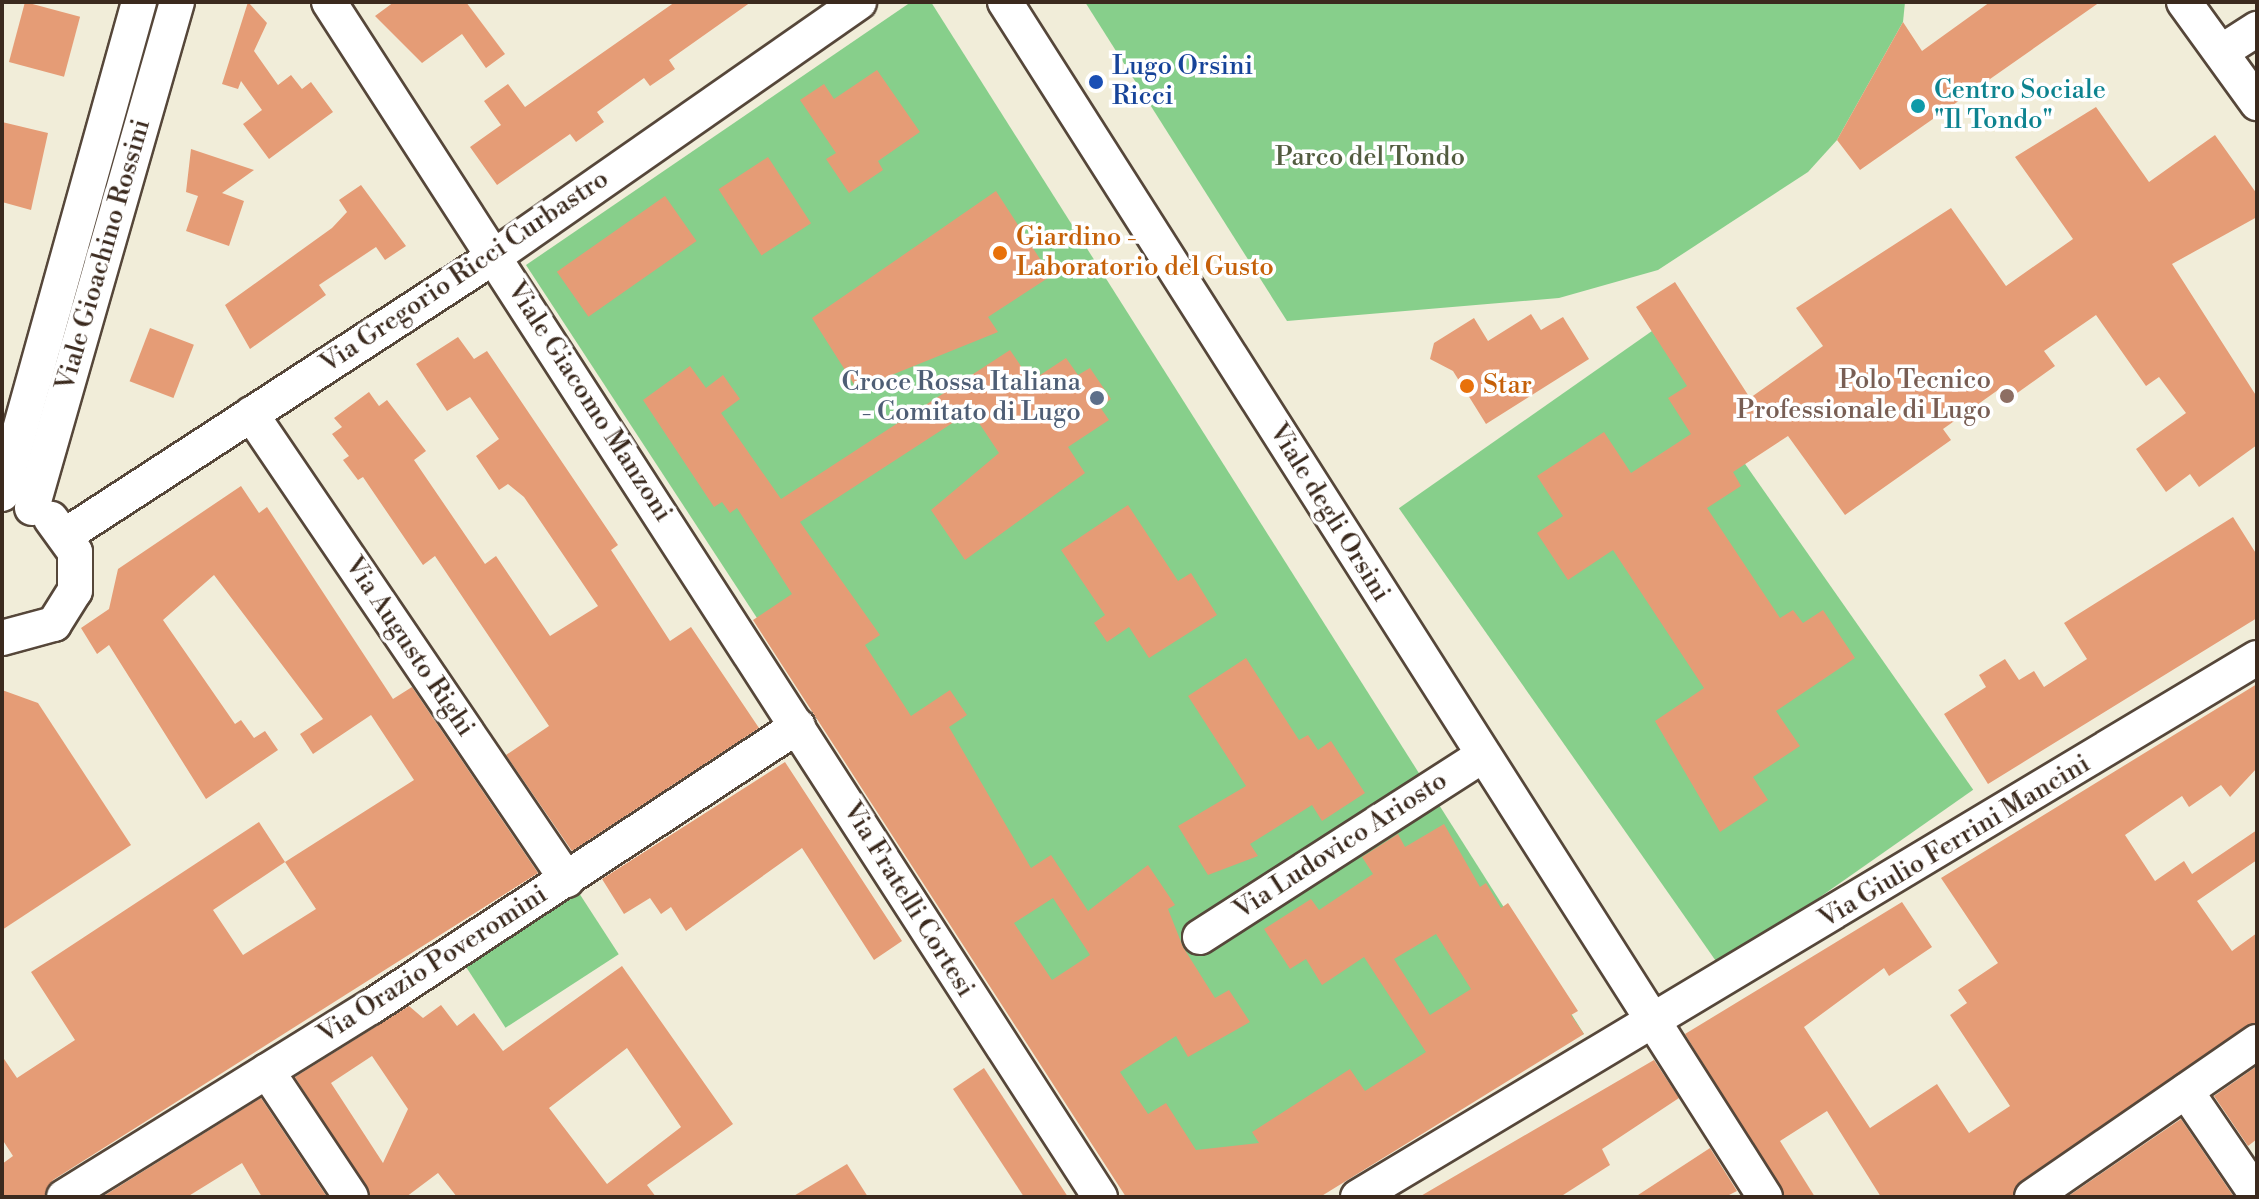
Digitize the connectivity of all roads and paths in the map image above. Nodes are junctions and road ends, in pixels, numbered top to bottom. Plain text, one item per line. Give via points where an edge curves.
1 (139, 2) edge
2 (177, 2) edge
3 (329, 2) edge
4 (859, 2) edge
5 (1005, 2) edge
6 (2184, 2) edge
7 (2257, 29) edge
8 (2221, 52) junction
9 (2257, 103) edge
10 (495, 256) junction
11 (251, 414) junction
12 (12, 502) edge
13 (66, 535) junction
14 (717, 602) joint
15 (2, 638) edge
16 (2257, 658) edge
17 (798, 726) junction
18 (1482, 756) junction
19 (567, 880) junction
20 (1200, 937) dead end
21 (1653, 1025) junction
22 (2257, 1042) edge
23 (267, 1071) junction
24 (2186, 1091) junction
25 (2257, 1195) edge
26 (64, 1197) edge
27 (351, 1197) edge
28 (1100, 1197) edge
29 (1358, 1197) edge
30 (1765, 1197) edge
31 (2032, 1197) edge

1 - 12 street, Viale Gioachino Rossini
2 - 12 street, Viale Gioachino Rossini
3 - 10 street, Viale Giacomo Manzoni
4 - 10 street, Via Gregorio Ricci Curbastro
5 - 18 street, Viale degli Orsini
6 - 8 street
7 - 8 street
8 - 9 street
10 - 11 street, Via Gregorio Ricci Curbastro
10 - 14 street, Viale Giacomo Manzoni
11 - 13 street, Via Gregorio Ricci Curbastro
11 - 19 street, Via Augusto Righi
12 - 13 street
13 - 15 street via 78,571 67,609 37,634
14 - 17 street, Via Fratelli Cortesi
16 - 21 street, Via Giulio Ferrini Mancini
17 - 19 street, Via Orazio Poveromini
17 - 28 street, Via Fratelli Cortesi
18 - 20 street, Via Ludovico Ariosto
18 - 21 street, Viale degli Orsini
19 - 23 street, Via Orazio Poveromini
21 - 29 street, Via Giulio Ferrini Mancini
21 - 30 street, Viale degli Orsini
22 - 24 street
23 - 26 street, Via Orazio Poveromini
23 - 27 street
24 - 25 street
24 - 31 street

